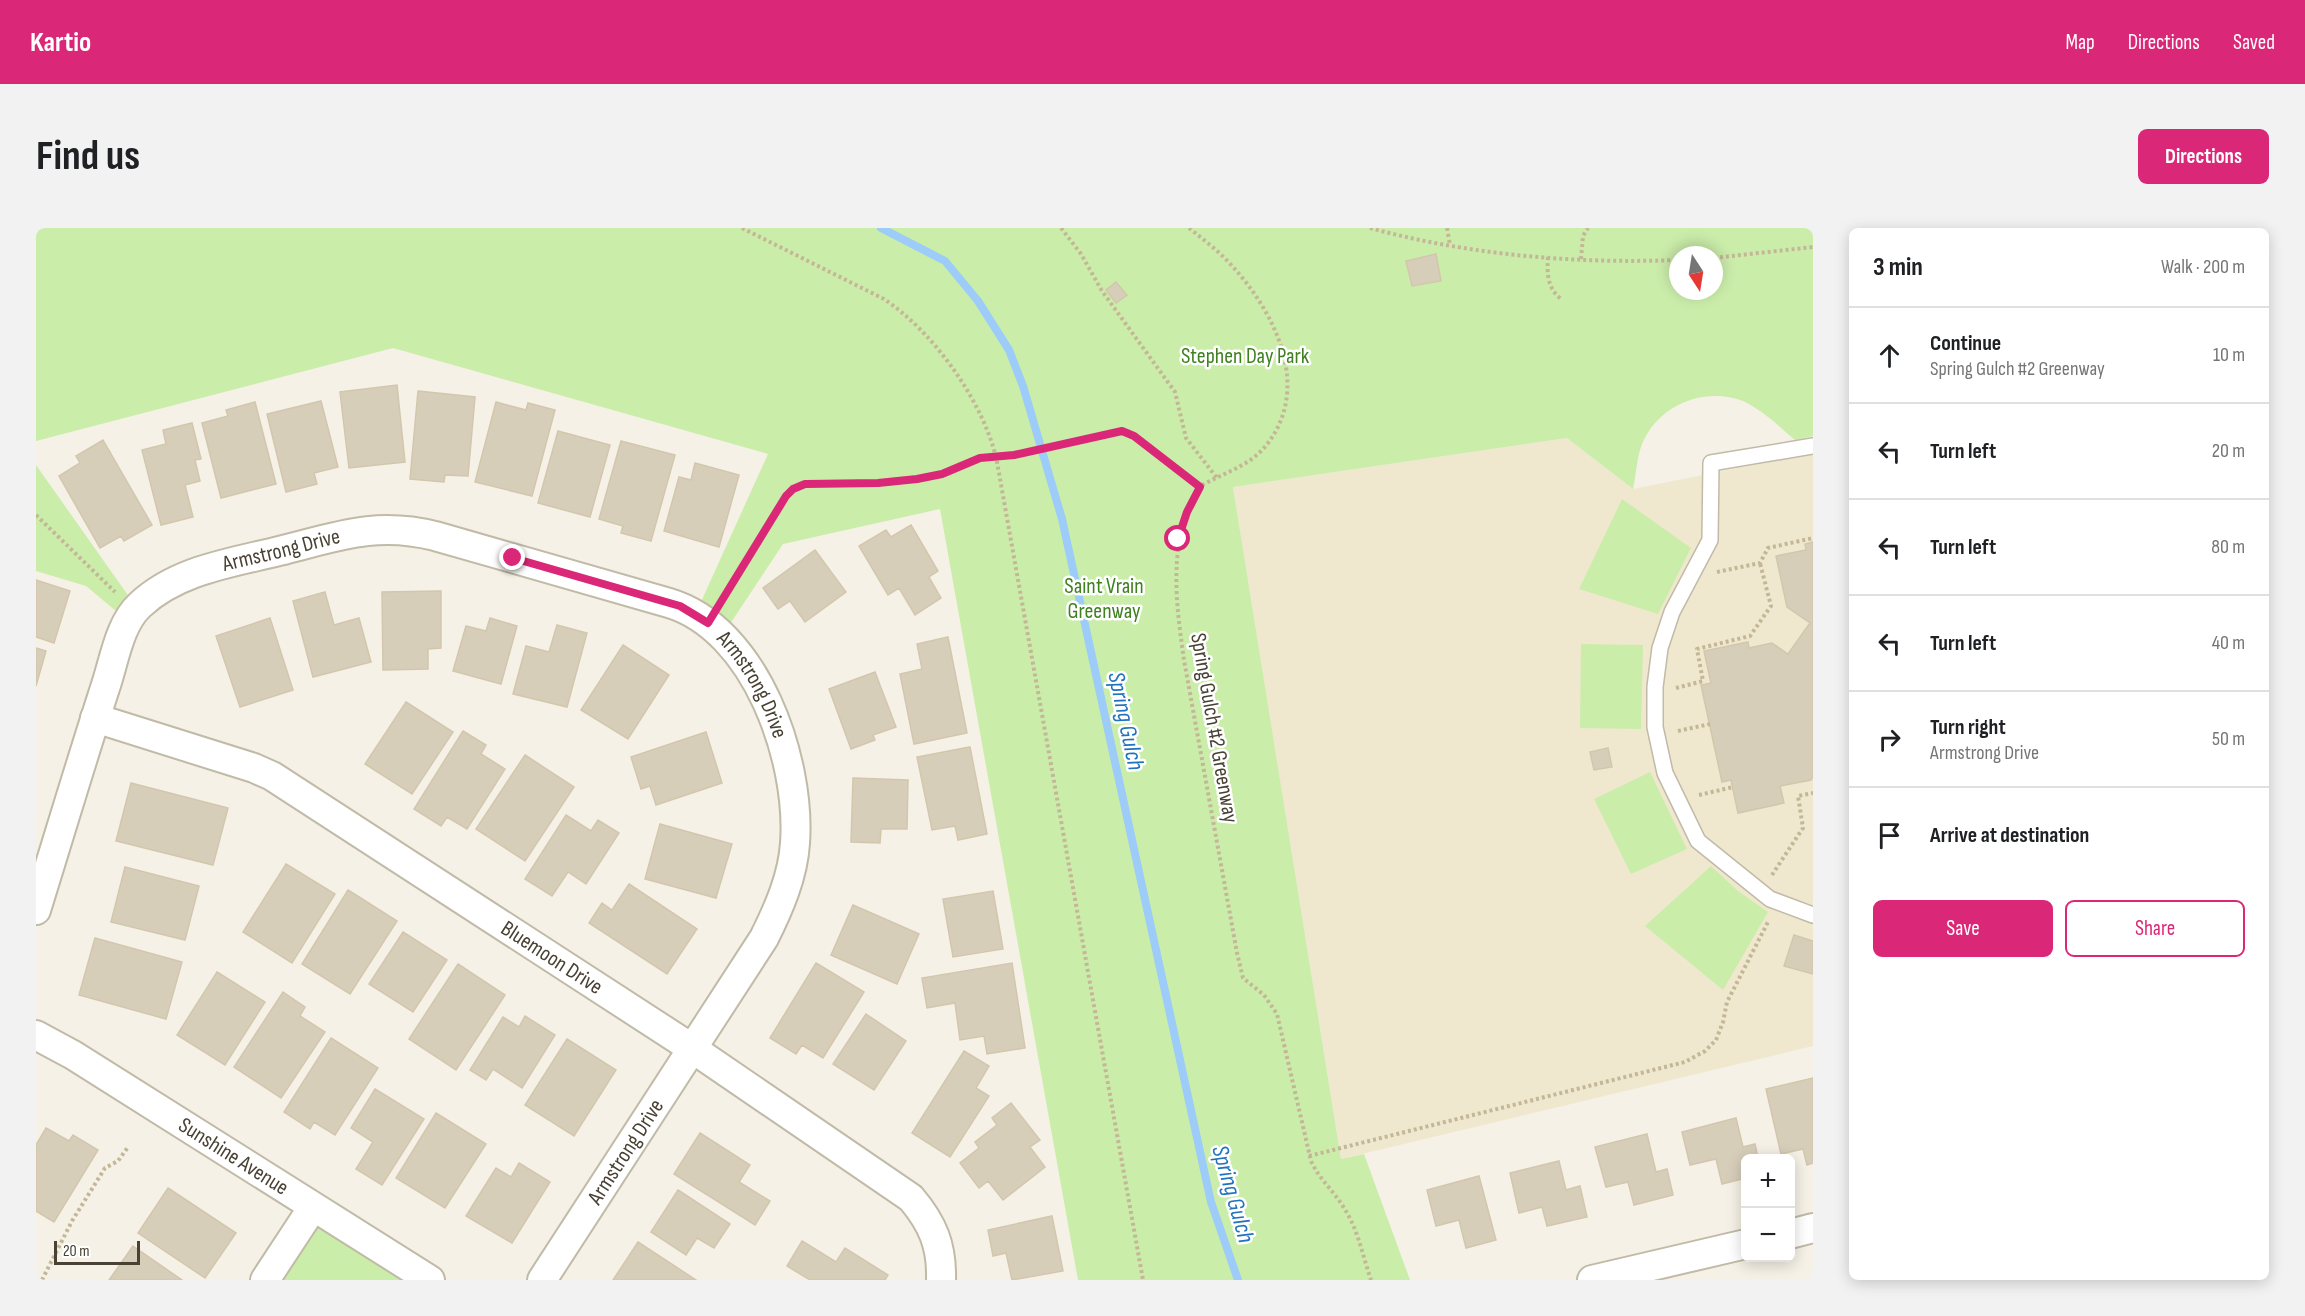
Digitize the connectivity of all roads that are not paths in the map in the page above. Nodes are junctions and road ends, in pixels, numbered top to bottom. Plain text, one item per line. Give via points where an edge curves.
1 (1813, 446) edge
2 (95, 718) junction
3 (36, 910) edge
4 (1813, 915) edge
5 (36, 1035) edge
6 (693, 1049) junction
7 (313, 1207) junction
8 (1813, 1228) edge
9 (1795, 1233) edge
10 (1741, 1245) edge
11 (265, 1280) edge
12 (430, 1280) edge
13 (542, 1280) edge
14 (941, 1280) edge
15 (1592, 1280) edge

1 - 4 lane via 1711,463 1710,540 1672,612 1660,648 1655,692 1657,735 1665,773 1698,841 1770,899
2 - 3 street, Armstrong Drive
2 - 6 street, Bluemoon Drive via 254,768 280,780
2 - 6 street, Armstrong Drive via 124,630 134,611 151,596 207,569 347,534 392,528 435,536 686,610 727,641 754,675 772,712 786,759 795,844 787,883 765,938
5 - 7 street, Sunshine Avenue
6 - 13 street, Armstrong Drive
6 - 14 street, Bluemoon Drive via 910,1198 932,1225
7 - 11 street
7 - 12 street, Sunshine Avenue
8 - 9 street
10 - 15 street

